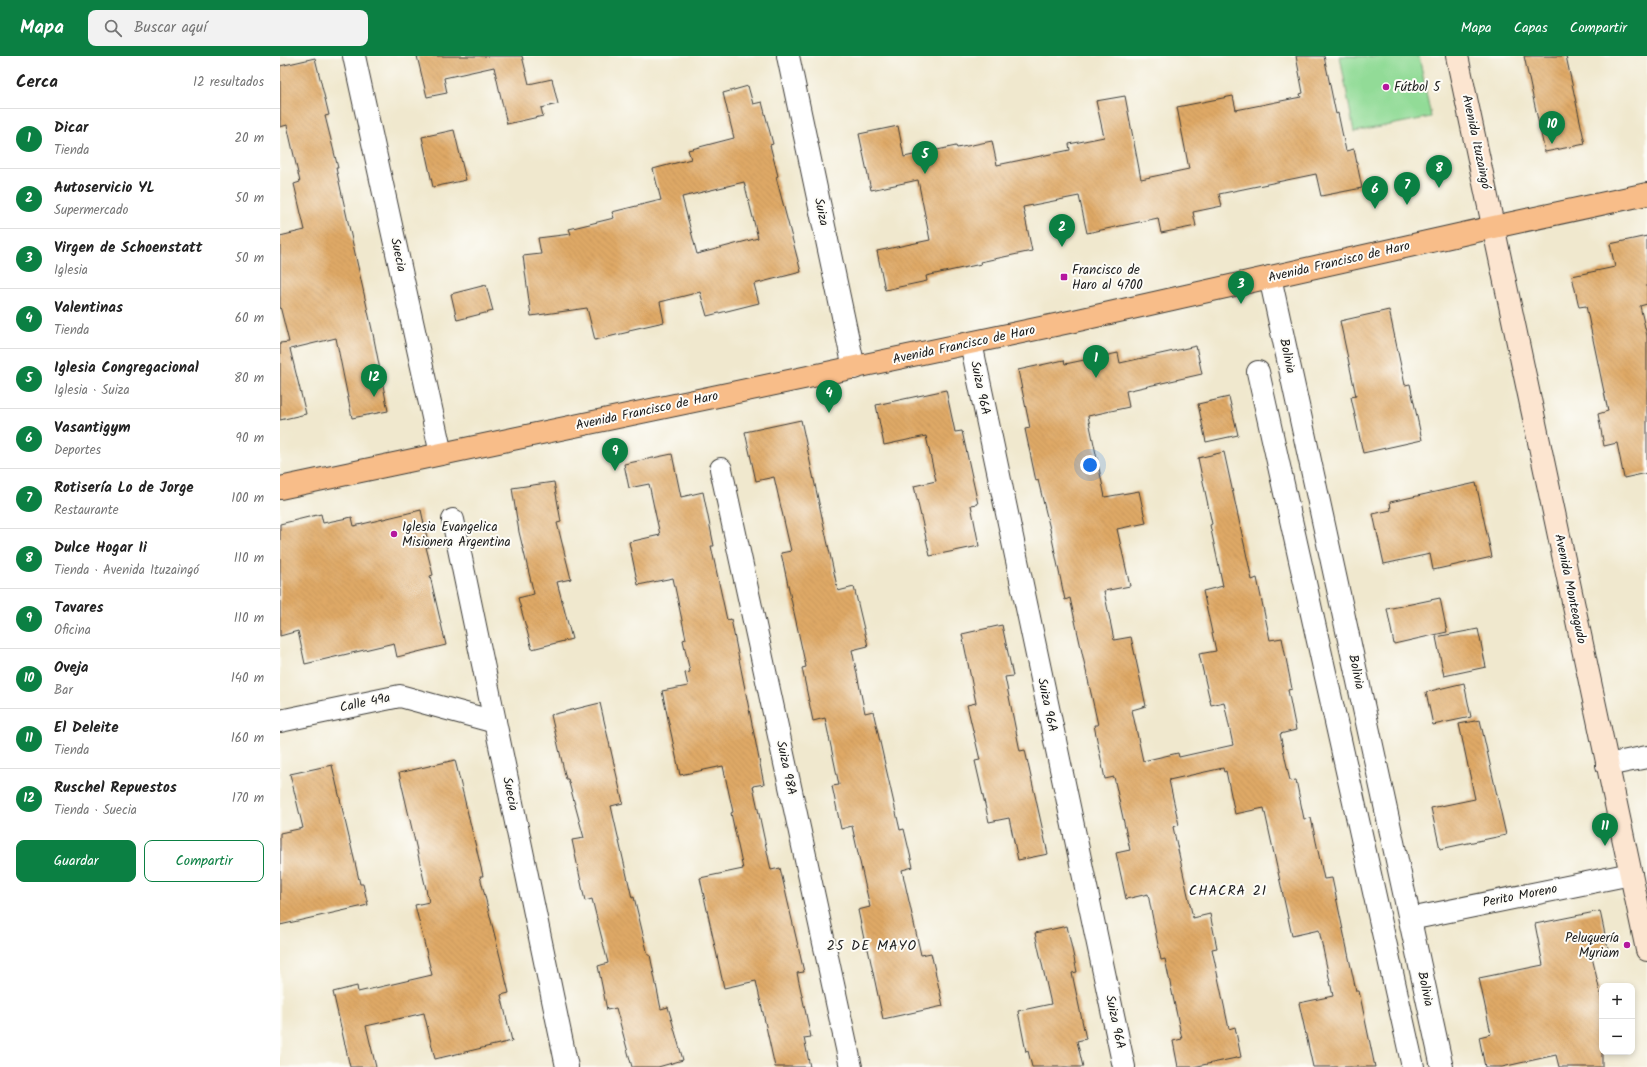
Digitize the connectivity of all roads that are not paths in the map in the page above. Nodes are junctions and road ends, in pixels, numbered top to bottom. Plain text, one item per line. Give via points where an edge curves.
1 (354, 56) edge
2 (788, 56) edge
3 (1457, 56) edge
4 (1647, 194) edge
5 (1494, 227) junction
6 (1270, 278) junction
7 (971, 343) junction
8 (854, 368) junction
9 (1258, 372) dead end
10 (441, 454) junction
11 (721, 470) dead end
12 (280, 488) edge
13 (453, 520) dead end
14 (280, 721) edge
15 (495, 722) junction
16 (1647, 757) edge
17 (1607, 766) junction
18 (1631, 874) junction
19 (1410, 919) junction
20 (1647, 950) edge
21 (567, 1067) edge
22 (851, 1067) edge
23 (1124, 1067) edge
24 (1413, 1067) edge
25 (1442, 1067) edge

1 - 10 street, Suecia
2 - 8 street, Suiza
3 - 5 main road, Avenida Ituzaingó
4 - 5 main road, Avenida Francisco de Haro
5 - 6 main road, Avenida Francisco de Haro
5 - 17 main road, Avenida Monteagudo
6 - 7 main road, Avenida Francisco de Haro
6 - 19 street, Bolivia
7 - 8 main road, Avenida Francisco de Haro
7 - 23 street, Suiza 96A
8 - 10 main road, Avenida Francisco de Haro
9 - 24 street
10 - 12 main road, Avenida Francisco de Haro
11 - 22 street, Suiza 98A
13 - 15 street, Suecia
14 - 15 street, Calle 49a via 400,696
15 - 21 street, Suecia
16 - 17 street
17 - 18 main road, Avenida Monteagudo
18 - 19 street, Perito Moreno
18 - 20 main road, Avenida Monteagudo
19 - 25 street, Bolivia

